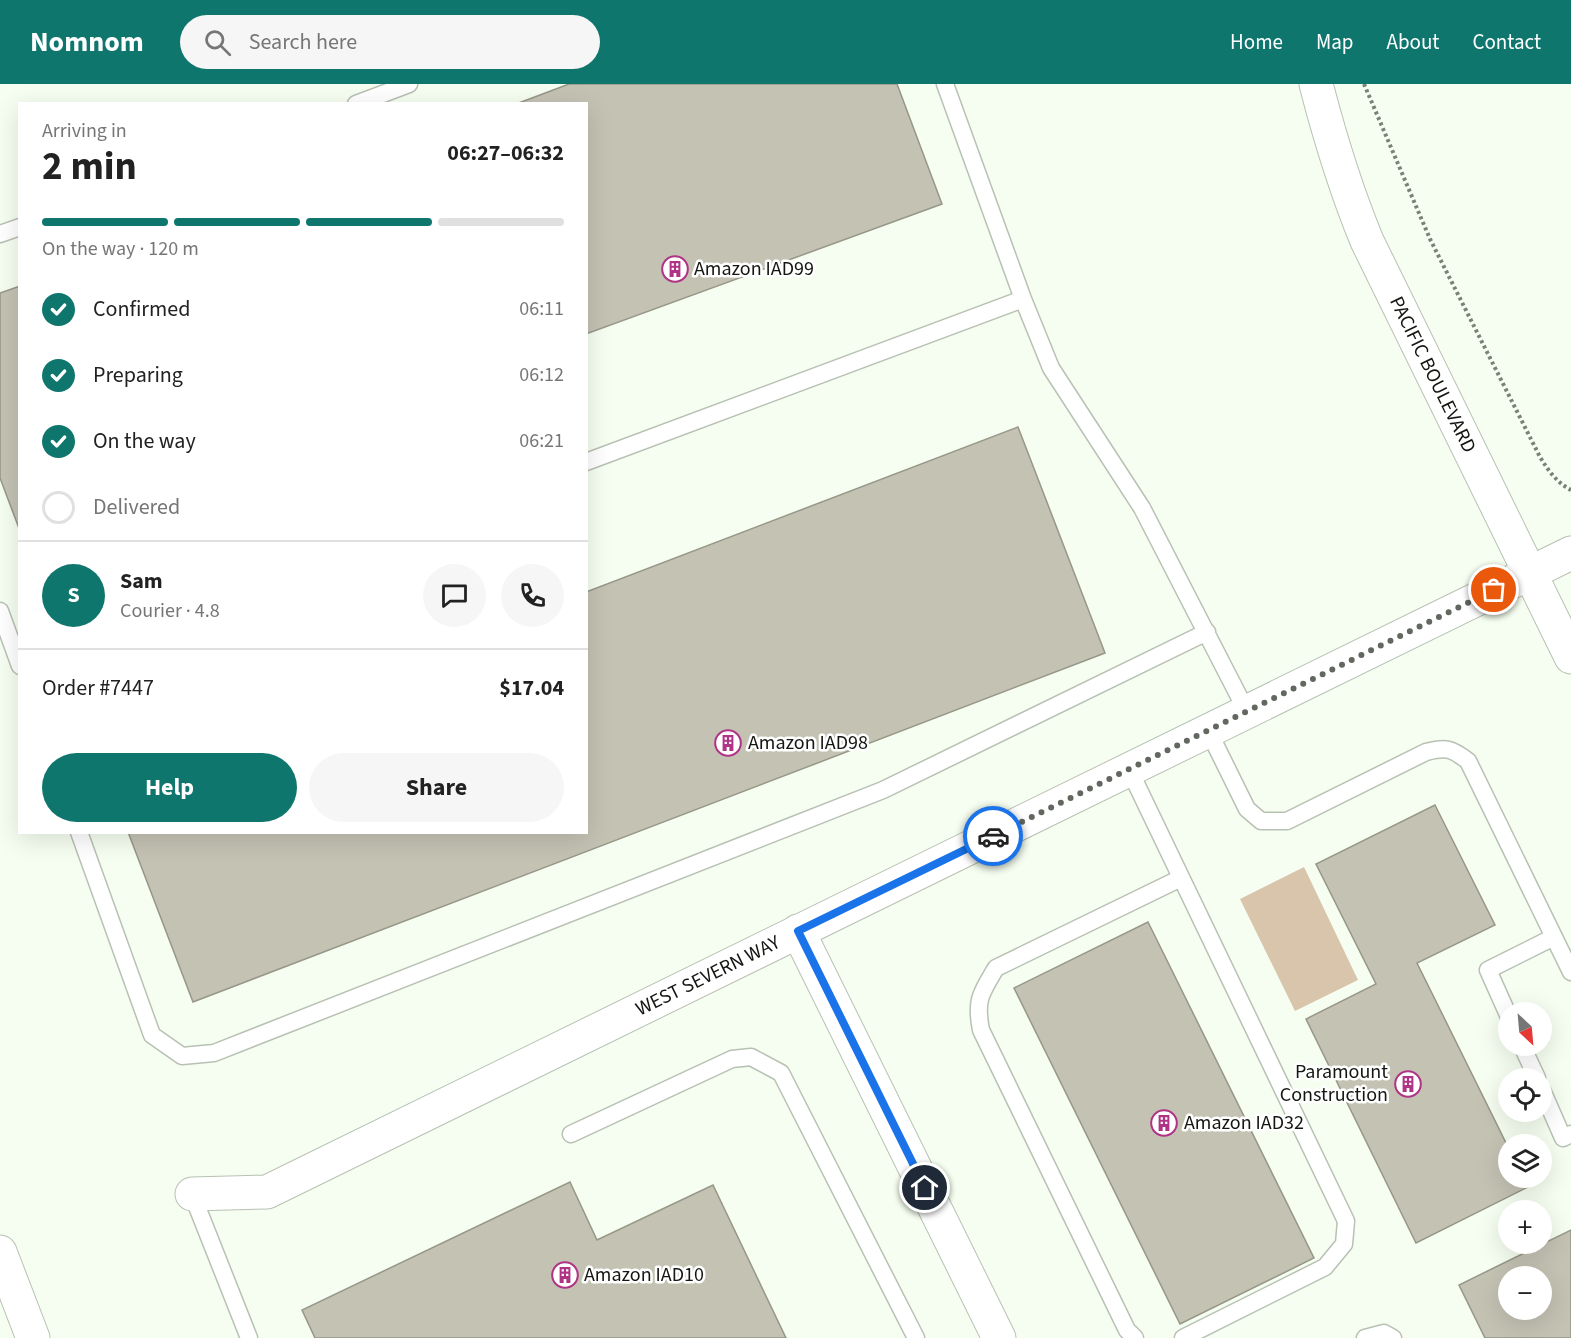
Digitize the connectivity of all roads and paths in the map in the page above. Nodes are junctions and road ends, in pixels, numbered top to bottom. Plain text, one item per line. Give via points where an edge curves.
1 (409, 84) edge
2 (945, 84) edge
3 (1316, 84) edge
4 (1364, 84) edge
5 (361, 102) edge
6 (18, 228) edge
7 (0, 234) edge
8 (1023, 299) junction
9 (588, 461) edge
10 (1571, 489) edge
11 (1571, 553) edge
12 (1530, 573) junction
13 (0, 611) edge
14 (1207, 632) junction
15 (1571, 657) edge
16 (18, 660) edge
17 (1247, 712) junction
18 (1208, 730) junction
19 (1129, 769) junction
20 (80, 834) edge
21 (1181, 878) junction
22 (798, 931) junction
23 (1554, 938) junction
24 (1571, 972) edge
25 (1502, 1002) edge
26 (1552, 1113) edge
27 (571, 1134) dead end
28 (1571, 1134) edge
29 (192, 1194) joint
30 (4, 1263) edge
31 (33, 1338) edge
32 (38, 1338) edge
33 (249, 1338) edge
34 (916, 1338) edge
35 (999, 1338) edge
36 (1135, 1338) edge
37 (1183, 1338) edge
38 (1365, 1338) edge
39 (1394, 1338) edge

1 - 5 lane
2 - 8 lane
3 - 12 main road, PACIFIC BOULEVARD via 1351,203 1367,241
4 - 10 path via 1430,239 1540,457 1556,479
6 - 7 lane
8 - 9 lane
8 - 14 lane via 1051,368 1142,508
11 - 12 main road, WEST SEVERN WAY
12 - 15 main road, PACIFIC BOULEVARD
12 - 17 main road, WEST SEVERN WAY
13 - 16 lane
14 - 17 lane
14 - 20 lane via 883,790 214,1053 182,1056 152,1035
17 - 18 main road, WEST SEVERN WAY
18 - 19 main road, WEST SEVERN WAY
18 - 23 lane via 1247,809 1261,821 1287,821 1425,752 1440,748 1456,752 1468,761
19 - 21 lane
19 - 22 main road, WEST SEVERN WAY
21 - 36 lane via 996,968 981,994 978,1015 981,1030 1127,1330
21 - 37 lane via 1346,1221 1344,1244 1325,1268
22 - 29 main road, WEST SEVERN WAY via 267,1192
22 - 35 main road
23 - 24 lane
23 - 25 lane via 1488,970
26 - 28 lane via 1563,1138
27 - 34 lane via 732,1059 751,1057 781,1073
29 - 33 lane
30 - 31 main road
30 - 32 main road
38 - 39 lane via 1384,1333

